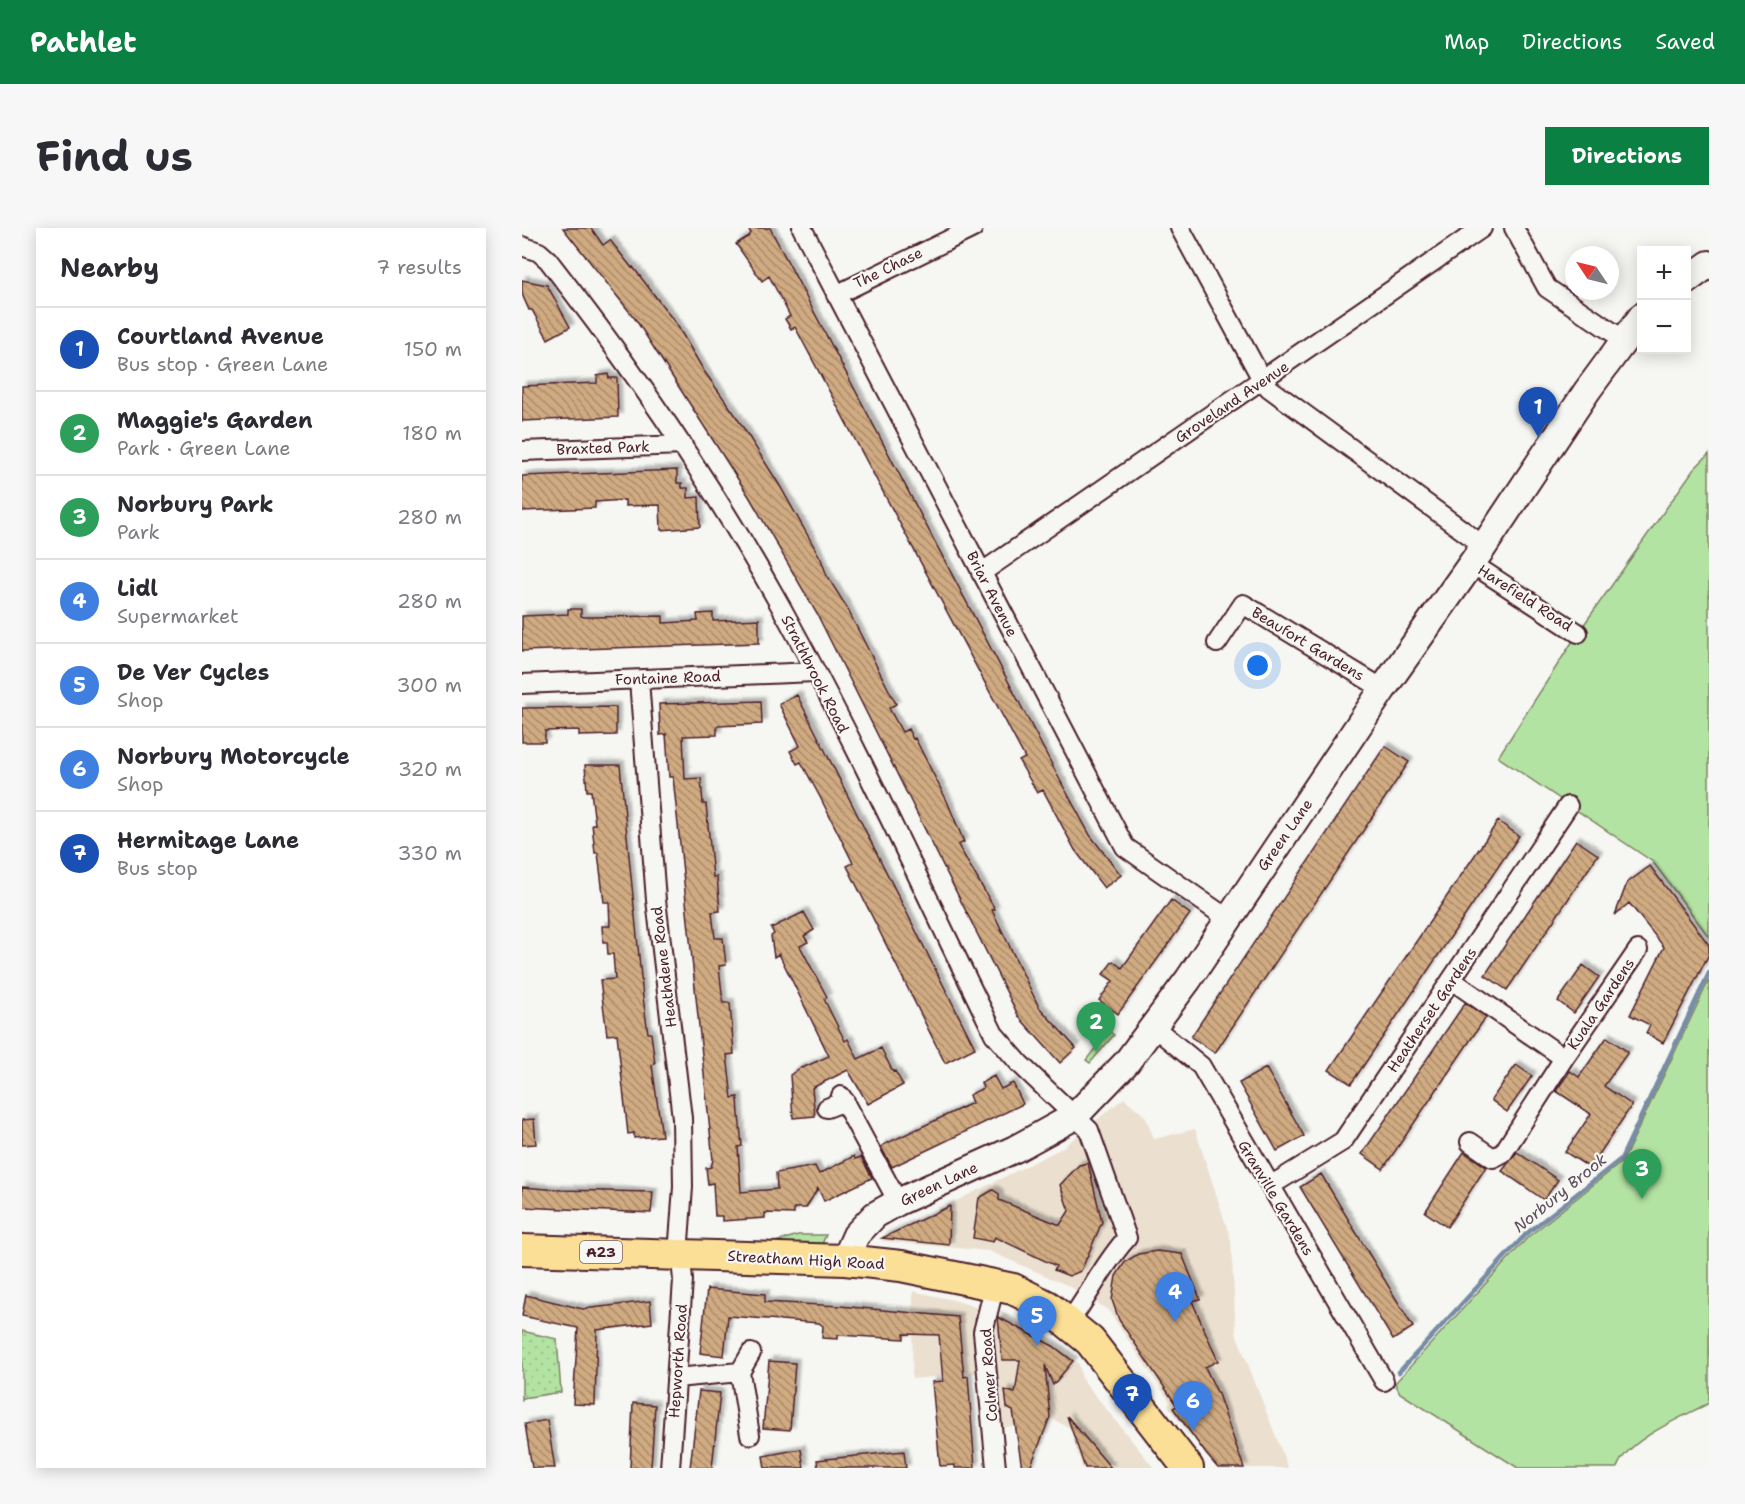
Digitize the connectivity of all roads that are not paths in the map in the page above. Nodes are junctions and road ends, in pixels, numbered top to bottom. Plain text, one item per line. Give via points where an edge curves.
1 (802, 228) edge
2 (973, 228) edge
3 (1179, 228) edge
4 (1482, 228) edge
5 (1514, 228) edge
6 (525, 247) edge
7 (1709, 264) edge
8 (1691, 277) edge
9 (836, 295) junction
10 (1637, 321) edge
11 (1623, 340) junction
12 (1263, 381) junction
13 (683, 445) junction
14 (522, 452) edge
15 (1478, 555) junction
16 (981, 573) junction
17 (1578, 633) dead end
18 (1217, 643) dead end
19 (815, 672) junction
20 (639, 680) junction
21 (522, 684) edge
22 (1383, 689) junction
23 (1568, 806) dead end
24 (1228, 919) junction
25 (1638, 950) dead end
26 (1453, 981) junction
27 (1155, 1028) junction
28 (1564, 1058) junction
29 (827, 1108) dead end
30 (1074, 1116) junction
31 (1470, 1142) dead end
32 (1270, 1186) junction
33 (898, 1202) junction
34 (522, 1250) edge
35 (680, 1255) junction
36 (845, 1260) junction
37 (996, 1284) junction
38 (1070, 1322) junction
39 (751, 1353) dead end
40 (740, 1372) junction
41 (676, 1378) junction
42 (1384, 1381) dead end
43 (750, 1435) dead end
44 (670, 1468) edge
45 (996, 1468) edge
46 (1188, 1468) edge

1 - 9 street, Briar Avenue
2 - 9 street, The Chase
3 - 12 street
4 - 12 street, Groveland Avenue
5 - 11 street via 1547,288
6 - 13 street, Strathbrook Road via 539,252 555,270 613,344
7 - 8 main road
9 - 16 street, Briar Avenue
10 - 11 main road, Green Lane
11 - 15 main road, Green Lane
12 - 15 street, Harefield Road
12 - 16 street, Groveland Avenue
13 - 14 street, Braxted Park
13 - 19 street, Strathbrook Road
15 - 17 street, Harefield Road
15 - 22 main road, Green Lane
16 - 24 street, Briar Avenue via 1125,847
18 - 22 street, Beaufort Gardens via 1243,604
19 - 20 street, Fontaine Road
19 - 30 street, Strathbrook Road via 994,1034
20 - 21 street, Fontaine Road
20 - 35 street, Heathdene Road via 656,900 682,1118
22 - 24 main road, Green Lane
23 - 26 street, Heatherset Gardens
24 - 27 main road, Green Lane
25 - 28 street, Kuala Gardens
26 - 28 street, Kuala Gardens
26 - 32 street, Heatherset Gardens via 1343,1141
27 - 30 main road, Green Lane via 1104,1088
27 - 32 street, Granville Gardens via 1201,1066
28 - 31 street, Kuala Gardens via 1503,1153 1493,1158
29 - 33 street via 843,1098
30 - 33 main road, Green Lane via 1015,1149
30 - 38 street, Strathbrook Road via 1089,1130 1127,1238 1111,1256
32 - 42 street, Granville Gardens
33 - 36 main road, Green Lane via 866,1223
34 - 35 highway, Streatham High Road / A23
35 - 36 highway, Streatham High Road / A23
35 - 41 street, Hepworth Road via 683,1280
36 - 37 highway, Streatham High Road / A23
37 - 38 highway, Streatham High Road / A23 via 1023,1293
37 - 45 street, Colmer Road via 983,1332
38 - 46 highway, Streatham High Road / A23 via 1090,1341
39 - 40 street
40 - 41 street
40 - 43 street
41 - 44 street, Hepworth Road

